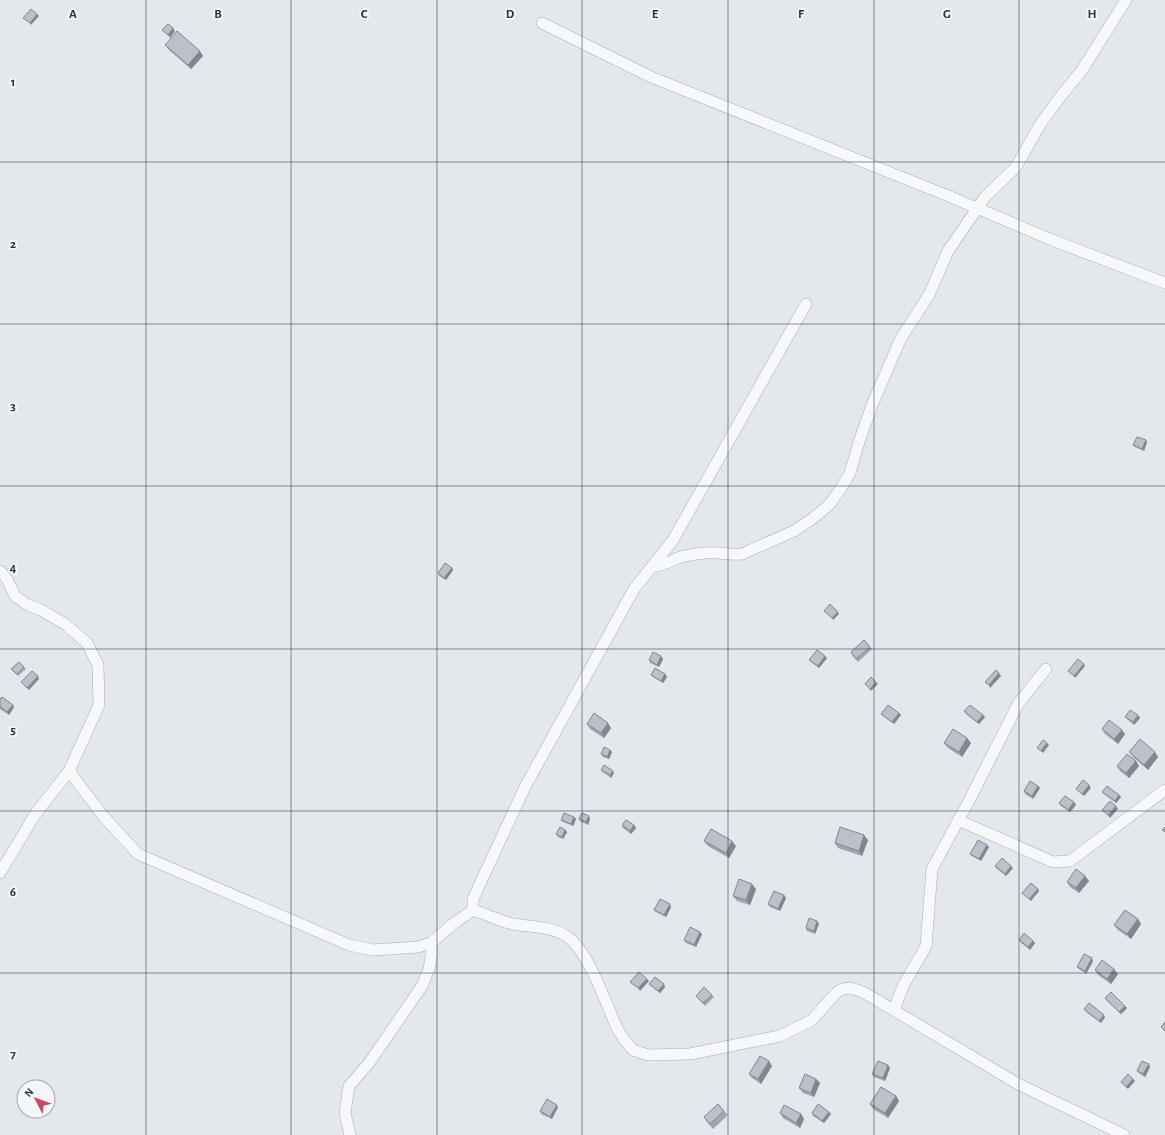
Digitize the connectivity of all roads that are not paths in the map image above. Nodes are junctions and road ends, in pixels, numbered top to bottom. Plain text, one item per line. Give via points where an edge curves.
1 (1126, 0) edge
2 (542, 23) dead end
3 (976, 208) junction
4 (1165, 283) edge
5 (806, 304) dead end
6 (652, 566) junction
7 (0, 571) edge
8 (1046, 669) dead end
9 (69, 771) junction
10 (1165, 790) edge
11 (958, 820) junction
12 (0, 873) edge
13 (472, 910) junction
14 (431, 943) junction
15 (894, 1010) junction
16 (350, 1135) edge
17 (1124, 1135) edge

1 - 3 street via 1082,70 1042,123 1016,167
2 - 3 street via 651,77
3 - 4 street
3 - 6 street via 948,251 929,294 901,338 858,442 850,473 829,505 794,531 749,551 733,555 709,553 683,556 660,566
5 - 6 street via 673,540
6 - 13 street via 634,589 525,787 473,899
7 - 9 street via 15,596 65,624 87,643 98,665 99,706
8 - 11 street via 1018,704
9 - 12 street via 36,813
9 - 14 street via 103,816 138,854 349,945 374,950 418,947
10 - 11 street via 1070,861 1054,862
11 - 15 street via 932,869 926,946 903,986
13 - 14 street
13 - 15 street via 512,923 553,930 566,936 587,961 616,1028 633,1050 648,1055 690,1054 780,1036 812,1020 842,989 852,988 863,992
14 - 16 street via 429,969 422,986 369,1063 349,1086 345,1113
15 - 17 street via 1020,1084

